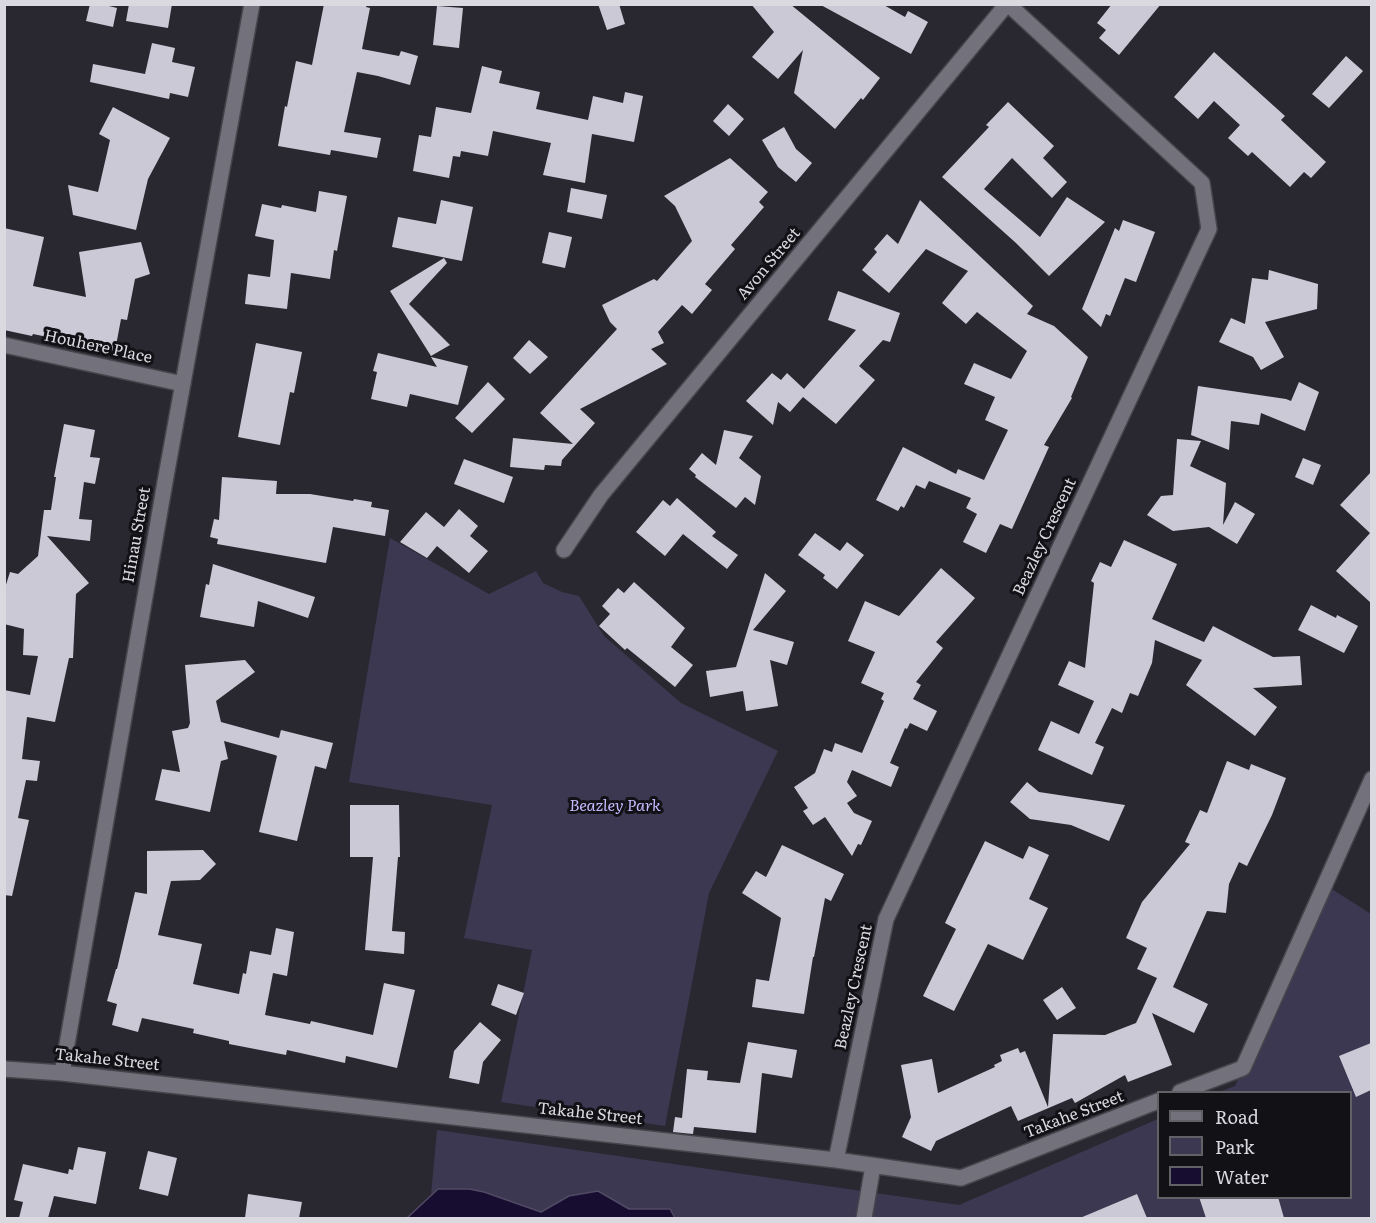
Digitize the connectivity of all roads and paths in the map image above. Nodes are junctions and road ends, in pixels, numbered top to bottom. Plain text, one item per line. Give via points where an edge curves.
1 (252, 4) edge
2 (1008, 4) edge
3 (4, 345) edge
4 (183, 384) junction
5 (564, 550) dead end
6 (1371, 779) edge
7 (4, 1070) edge
8 (62, 1073) junction
9 (1183, 1091) edge
10 (1157, 1101) edge
11 (836, 1160) junction
12 (873, 1166) junction
13 (864, 1218) edge

1 - 4 street, Hinau Street
2 - 5 street, Avon Street via 601,495
2 - 11 street, Beazley Crescent via 1202,183 1209,229 886,919
3 - 4 street, Houhere Place
4 - 8 street, Hinau Street
6 - 9 street via 1243,1068
7 - 8 street, Takahe Street
8 - 11 street, Takahe Street
10 - 12 street, Takahe Street via 962,1178
11 - 12 street, Takahe Street
12 - 13 street

